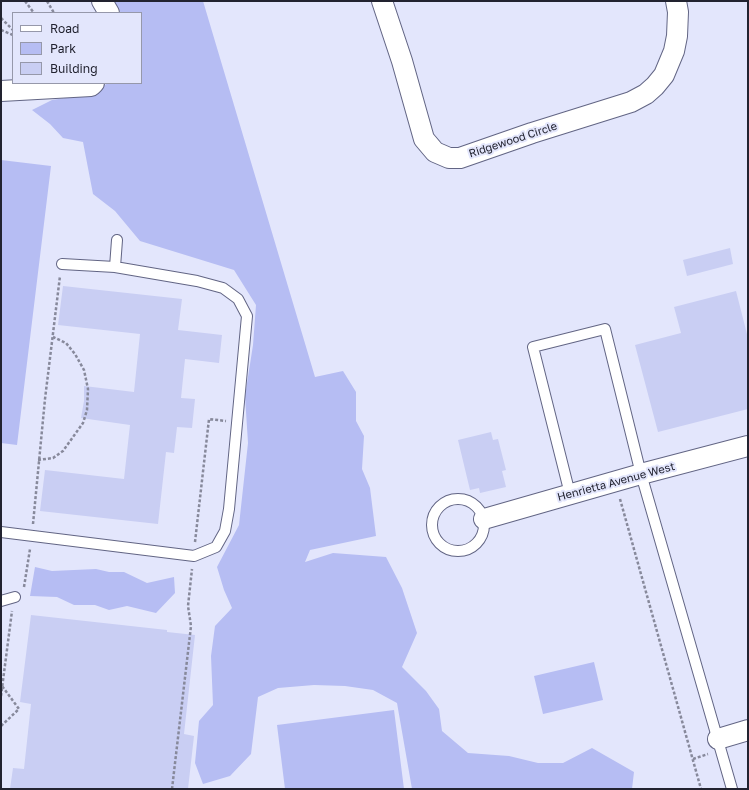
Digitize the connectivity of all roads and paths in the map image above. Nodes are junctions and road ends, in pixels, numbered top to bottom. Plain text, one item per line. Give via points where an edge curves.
1 (25, 1) edge
2 (47, 1) edge
3 (102, 1) edge
4 (382, 1) edge
5 (676, 1) edge
6 (33, 12) edge
7 (53, 12) edge
8 (108, 12) edge
9 (1, 18) edge
10 (12, 29) edge
11 (1, 30) edge
12 (12, 35) edge
13 (93, 84) edge
14 (1, 91) edge
15 (117, 240) dead end
16 (62, 264) joint
17 (115, 267) junction
18 (53, 337) junction
19 (209, 419) dead end
20 (748, 446) edge
21 (38, 460) junction
22 (641, 474) junction
23 (616, 482) junction
24 (570, 494) junction
25 (484, 519) junction
26 (1, 532) edge
27 (32, 536) junction
28 (28, 555) dead end
29 (194, 556) junction
30 (15, 597) junction
31 (1, 601) edge
32 (1, 686) edge
33 (1, 696) edge
34 (1, 726) edge
35 (748, 730) edge
36 (718, 739) junction
37 (172, 789) edge
38 (702, 789) edge
39 (732, 789) edge

1 - 6 path
2 - 7 path
3 - 8 street
4 - 5 street, Ridgewood Circle via 424,139 435,152 449,158 460,158 631,102 646,94 664,75 674,51 678,12
9 - 10 path
11 - 12 path
13 - 14 street
15 - 17 lane
16 - 17 lane
16 - 18 path
17 - 29 lane via 223,288 238,299 247,316 226,531 216,547
18 - 21 path
18 - 21 path via 66,343 84,370 88,389 87,410 83,423 63,451 53,458
19 - 29 path
20 - 22 street, Henrietta Avenue West
21 - 27 path
22 - 23 street, Henrietta Avenue West
22 - 24 lane via 605,329 533,347
22 - 36 lane
23 - 24 street, Henrietta Avenue West
23 - 38 path
24 - 25 street, Henrietta Avenue West
25 - 25 lane via 483,536 472,548 455,552 440,545 431,531 433,514 444,501 460,498 476,504
26 - 27 lane
27 - 29 lane
28 - 30 path via 23,593
29 - 37 path via 188,606 191,626
30 - 31 lane
30 - 32 path
32 - 33 path
32 - 34 path via 19,709
35 - 36 street
36 - 39 lane

